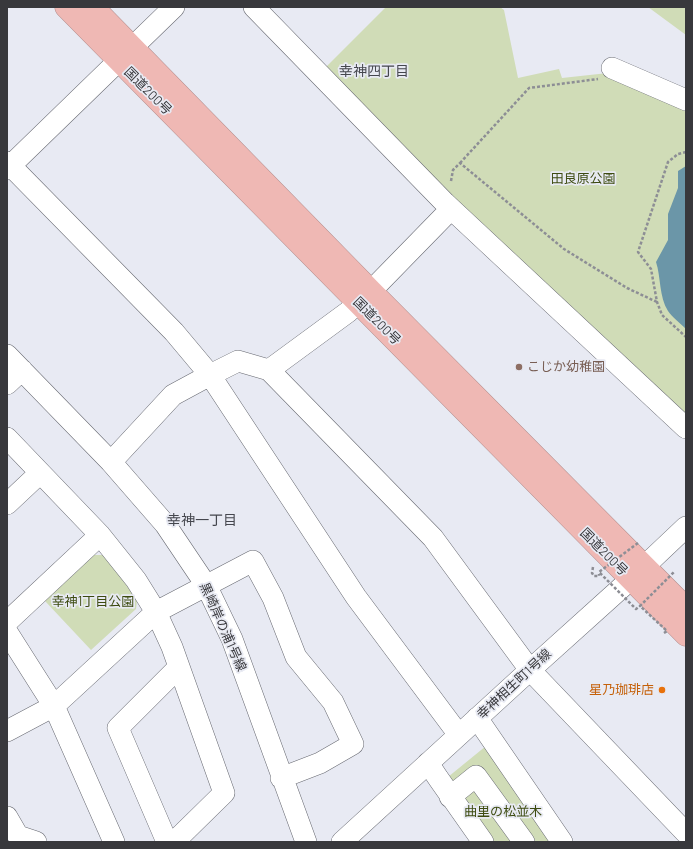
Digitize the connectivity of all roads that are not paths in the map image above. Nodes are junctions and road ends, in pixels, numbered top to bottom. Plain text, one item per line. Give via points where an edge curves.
1 (66, 7) edge
2 (93, 7) edge
3 (174, 7) edge
4 (254, 7) edge
5 (126, 54) junction
6 (608, 73) road end
7 (686, 100) edge
8 (8, 165) edge
9 (448, 206) junction
10 (365, 297) junction
11 (7, 355) edge
12 (22, 370) junction
13 (269, 370) junction
14 (210, 375) junction
15 (7, 384) edge
16 (686, 428) edge
17 (7, 438) edge
18 (111, 462) junction
19 (40, 473) junction
20 (7, 504) edge
21 (686, 527) edge
22 (100, 535) junction
23 (638, 573) junction
24 (206, 585) junction
25 (686, 608) edge
26 (156, 612) junction
27 (7, 622) edge
28 (7, 632) edge
29 (686, 635) edge
30 (179, 667) junction
31 (530, 670) junction
32 (54, 706) junction
33 (477, 718) junction
34 (7, 731) edge
35 (459, 735) junction
36 (428, 763) junction
37 (281, 778) junction
38 (450, 797) junction
39 (7, 817) edge
40 (686, 833) edge
41 (24, 840) edge
42 (114, 842) edge
43 (168, 842) edge
44 (174, 842) edge
45 (306, 842) edge
46 (342, 842) edge
47 (483, 842) edge
48 (524, 842) edge
49 (562, 842) edge

1 - 5 highway, 国道200号
2 - 5 highway, 国道200号
3 - 5 street
4 - 9 street
5 - 8 street
5 - 10 highway, 国道200号
6 - 7 street
8 - 14 street via 174,332
9 - 10 street
9 - 16 street
10 - 13 street
10 - 23 highway, 国道200号
11 - 12 street, 黒崎岸の浦1号線
12 - 15 street
12 - 18 street, 黒崎岸の浦1号線
13 - 14 street via 238,361
13 - 31 street via 433,538
14 - 18 street via 173,395
14 - 35 street via 356,597
17 - 19 street
18 - 24 street, 黒崎岸の浦1号線 via 165,524
19 - 20 street
19 - 22 street
21 - 23 street, 幸神相生町1号線
22 - 26 street via 136,580
22 - 27 street
23 - 25 highway, 国道200号
23 - 29 highway, 国道200号
23 - 31 street, 幸神相生町1号線
24 - 26 street
24 - 37 street, 黒崎岸の浦1号線 via 232,639
24 - 37 street via 253,561 273,598 296,657 333,702 353,744 320,763
26 - 30 street
26 - 32 street
28 - 32 street
30 - 43 street via 118,728
30 - 44 street via 224,793
31 - 33 street, 幸神相生町1号線
31 - 40 street
32 - 34 street
32 - 42 street
33 - 35 street, 幸神相生町1号線
33 - 49 street
35 - 36 street, 幸神相生町1号線
36 - 38 street
36 - 46 street, 幸神相生町1号線
37 - 45 street, 黒崎岸の浦1号線
38 - 47 street
38 - 48 street via 476,776
39 - 41 street

